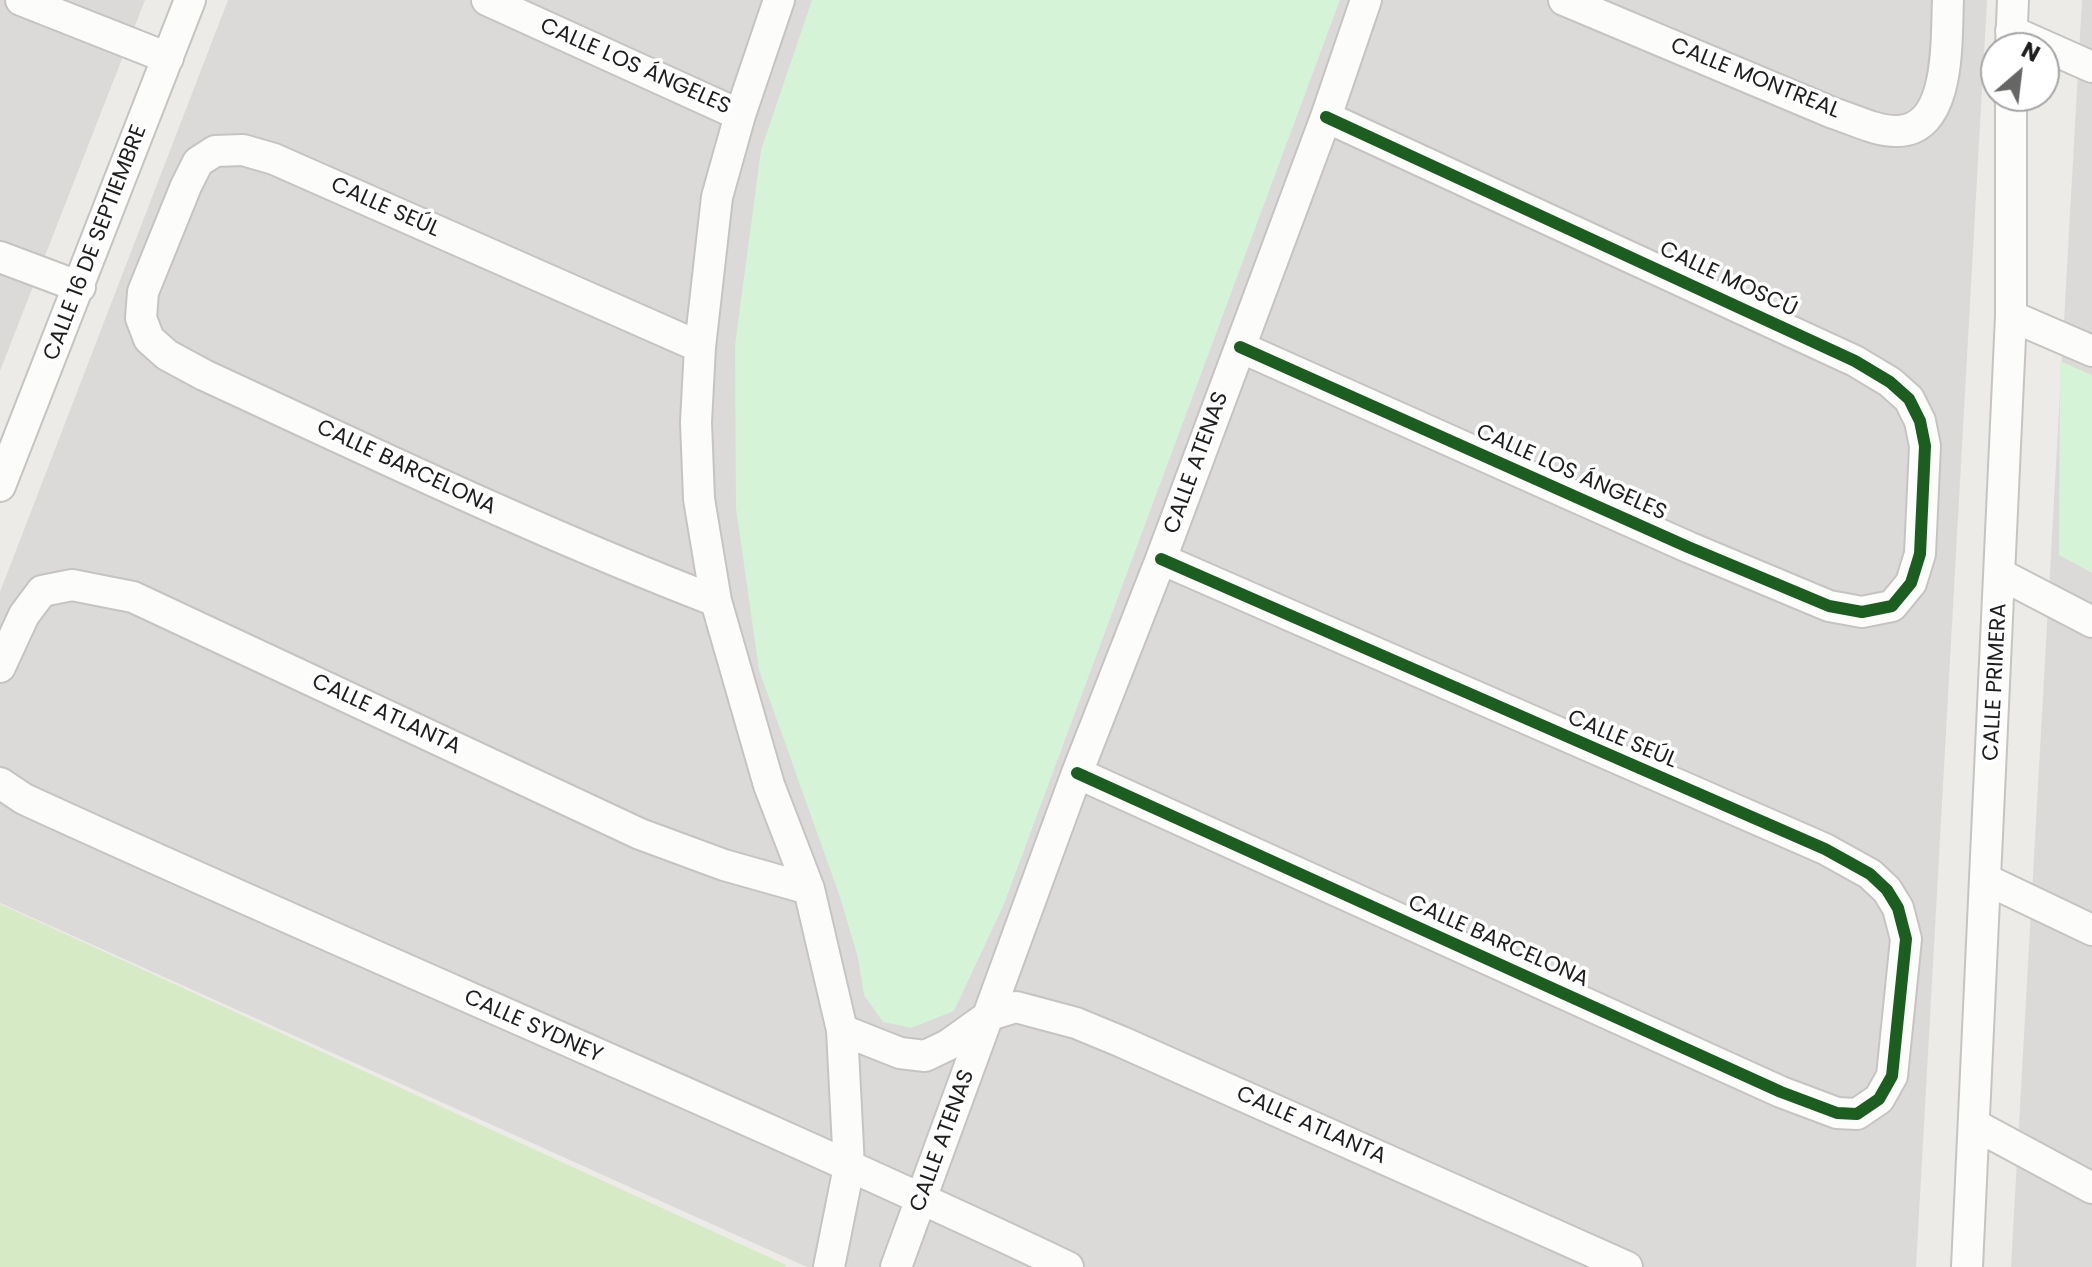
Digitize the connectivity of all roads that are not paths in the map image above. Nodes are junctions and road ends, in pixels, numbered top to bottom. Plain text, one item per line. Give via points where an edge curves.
1 (21, 0) edge
2 (190, 0) edge
3 (487, 0) edge
4 (779, 0) edge
5 (1366, 0) edge
6 (1564, 0) edge
7 (1948, 0) edge
8 (2013, 0) edge
9 (2011, 32) edge
10 (2060, 56) edge
11 (168, 58) junction
12 (2092, 67) edge
13 (2011, 112) edge
14 (740, 115) junction
15 (1326, 117) junction
16 (0, 257) edge
17 (80, 287) junction
18 (143, 292) joint
19 (2011, 316) junction
20 (700, 347) junction
21 (1240, 347) junction
22 (2092, 351) edge
23 (0, 486) edge
24 (1161, 559) junction
25 (2000, 574) junction
26 (716, 601) junction
27 (1892, 606) joint
28 (2092, 622) edge
29 (0, 667) edge
30 (1077, 773) junction
31 (0, 783) edge
32 (1987, 880) junction
33 (809, 889) junction
34 (2092, 930) edge
35 (990, 1015) junction
36 (842, 1030) junction
37 (1892, 1076) joint
38 (1975, 1125) junction
39 (849, 1167) junction
40 (2092, 1188) edge
41 (922, 1198) junction
42 (829, 1267) edge
43 (896, 1267) edge
44 (1068, 1267) edge
45 (1627, 1267) edge
46 (1967, 1267) edge

1 - 11 street
2 - 11 street, CALLE 16 DE SEPTIEMBRE
3 - 14 street, CALLE LOS ÁNGELES
4 - 14 street
5 - 15 street, CALLE ATENAS
6 - 7 street, CALLE MONTREAL via 1833,113 1900,132 1922,122 1939,100
8 - 9 street
10 - 12 street
11 - 17 street, CALLE 16 DE SEPTIEMBRE
13 - 19 street, CALLE PRIMERA
14 - 20 street via 717,197
15 - 21 street, CALLE ATENAS
15 - 27 street, CALLE MOSCÚ via 1855,361 1890,382 1909,399 1925,446 1920,554 1911,583
16 - 17 street
17 - 23 street, CALLE 16 DE SEPTIEMBRE
18 - 20 street, CALLE SEÚL via 198,162 215,151 243,150 274,159
18 - 26 street, CALLE BARCELONA via 141,318 149,339 204,375 524,521
19 - 22 street
19 - 25 street, CALLE PRIMERA
20 - 26 street via 699,499
21 - 24 street, CALLE ATENAS
21 - 27 street, CALLE LOS ÁNGELES via 1829,606 1862,612
24 - 30 street, CALLE ATENAS
24 - 37 street, CALLE SEÚL via 1825,849 1870,874 1898,908 1906,939
25 - 28 street
25 - 32 street, CALLE PRIMERA
26 - 33 street via 769,785
29 - 33 street, CALLE ATLANTA via 24,615 42,591 72,585 133,597 640,834
30 - 35 street, CALLE ATENAS
30 - 37 street, CALLE BARCELONA via 1823,1108 1857,1114 1879,1099
31 - 39 street, CALLE SYDNEY via 24,799 247,901
32 - 34 street
32 - 38 street, CALLE PRIMERA
33 - 36 street
35 - 36 street, CALLE ATENAS via 925,1056 900,1053
35 - 41 street, CALLE ATENAS
35 - 45 street, CALLE ATLANTA via 1016,1007 1076,1023
36 - 39 street
38 - 40 street
38 - 46 street, CALLE PRIMERA
39 - 41 street, CALLE SYDNEY
39 - 42 street
41 - 43 street, CALLE ATENAS
41 - 44 street, CALLE SYDNEY

